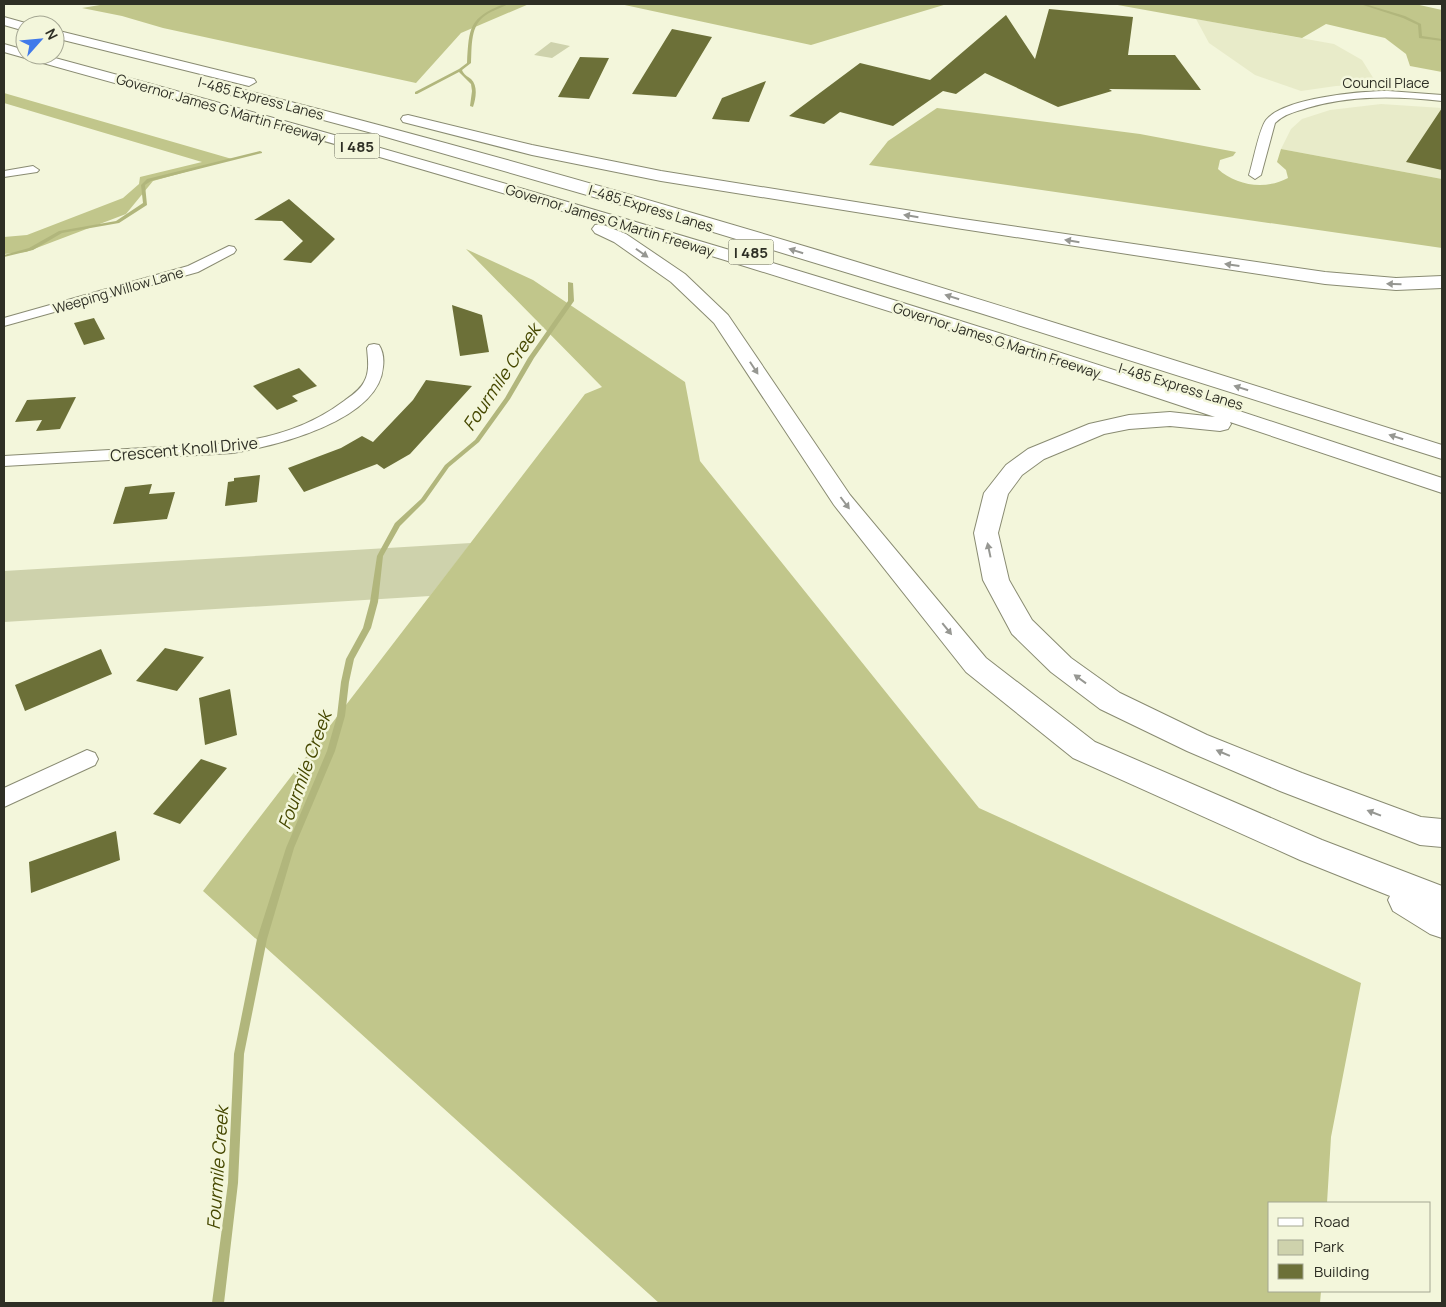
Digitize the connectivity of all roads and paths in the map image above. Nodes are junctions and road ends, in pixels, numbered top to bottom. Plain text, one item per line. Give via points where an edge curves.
1 (65, 36) edge
2 (65, 47) edge
3 (65, 56) edge
4 (65, 65) edge
5 (1442, 98) edge
6 (361, 113) junction
7 (32, 170) dead end
8 (4, 174) edge
9 (1255, 175) dead end
10 (486, 183) junction
11 (229, 250) dead end
12 (1442, 282) edge
13 (4, 322) edge
14 (374, 348) dead end
15 (1442, 435) edge
16 (1442, 452) edge
17 (1367, 460) junction
18 (4, 461) edge
19 (1442, 468) edge
20 (1442, 486) edge
21 (88, 759) dead end
22 (4, 798) edge
23 (1442, 833) edge
24 (1311, 850) junction
25 (1442, 901) edge
26 (1442, 923) edge

1 - 6 highway, Governor James G Martin Freeway / I 485
16 -> 2 highway, I-485 Express Lanes / I 485 via 1019,317 505,165
3 - 19 highway, I-485 Express Lanes / I 485 via 197,90 631,215
4 - 10 highway, Governor James G Martin Freeway / I 485
5 - 9 street, Council Place via 1359,95 1319,100 1287,111 1270,122
12 -> 6 highway via 1396,284 1325,278 799,199 661,176 532,150 398,117
6 - 15 highway, Governor James G Martin Freeway / I 485 via 809,240
7 - 8 street
10 - 17 highway, Governor James G Martin Freeway / I 485 via 794,275
10 -> 24 highway via 620,238 678,278 721,319 842,500 976,665 1084,750
11 - 13 street, Weeping Willow Lane via 193,268
14 - 18 street, Crescent Knoll Drive via 373,379 363,394 328,419 279,439 233,448
17 - 20 highway, Governor James G Martin Freeway / I 485
23 -> 17 highway via 1420,831 1291,782 1110,701 1061,665 1022,627 996,580 986,532 996,493 1014,470 1036,454 1071,439 1130,422 1170,419 1210,423 1259,431
21 - 22 street
24 - 25 highway
24 - 26 highway via 1418,906

